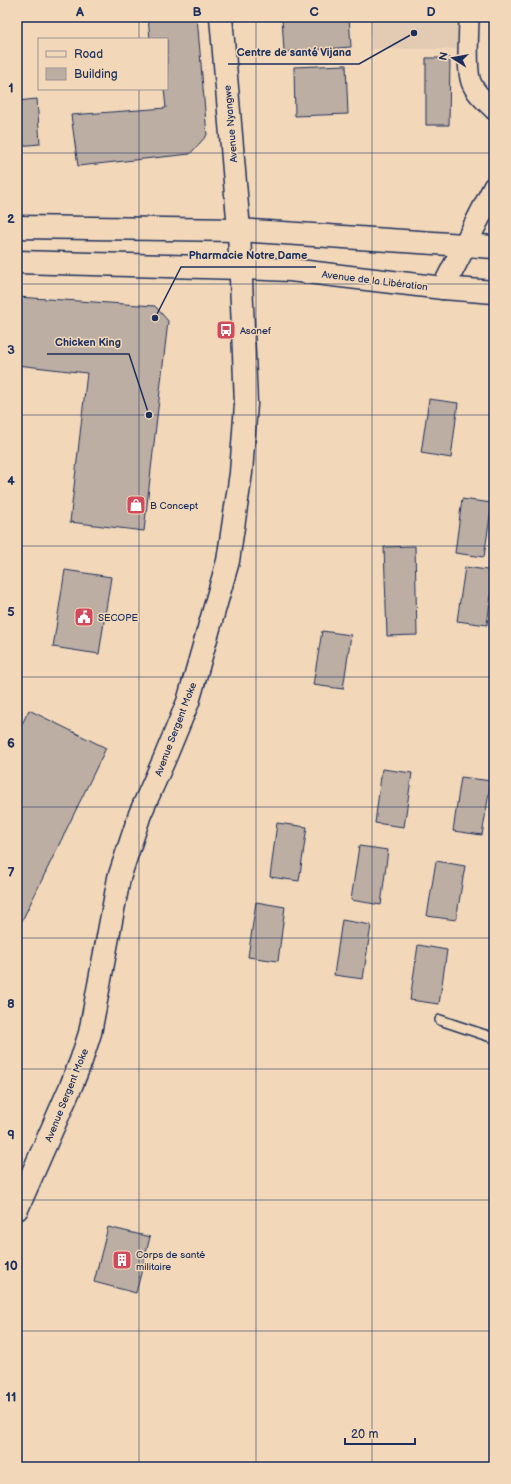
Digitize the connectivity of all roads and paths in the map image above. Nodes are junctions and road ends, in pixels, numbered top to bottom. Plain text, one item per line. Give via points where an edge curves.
1 (221, 17) edge
2 (469, 17) edge
3 (494, 110) edge
4 (494, 188) edge
5 (17, 228) edge
6 (239, 230) junction
7 (465, 244) junction
8 (494, 247) edge
9 (17, 262) edge
10 (241, 268) junction
11 (443, 288) junction
12 (494, 292) edge
13 (440, 1020) dead end
14 (494, 1038) edge
15 (17, 1209) edge

1 - 6 main road, Avenue Nyangwe
2 - 3 street via 471,83
4 - 7 main road
5 - 6 main road
6 - 7 main road
6 - 10 main road, Avenue Sergent Moke
7 - 8 main road
7 - 11 main road
9 - 10 main road, Avenue de la Libération
10 - 11 main road, Avenue de la Libération via 290,270
10 - 15 main road, Avenue Sergent Moke via 246,404 241,473 228,561 188,702 140,814 119,878 90,1033 81,1061
11 - 12 main road, Avenue de la Libération
13 - 14 lane

